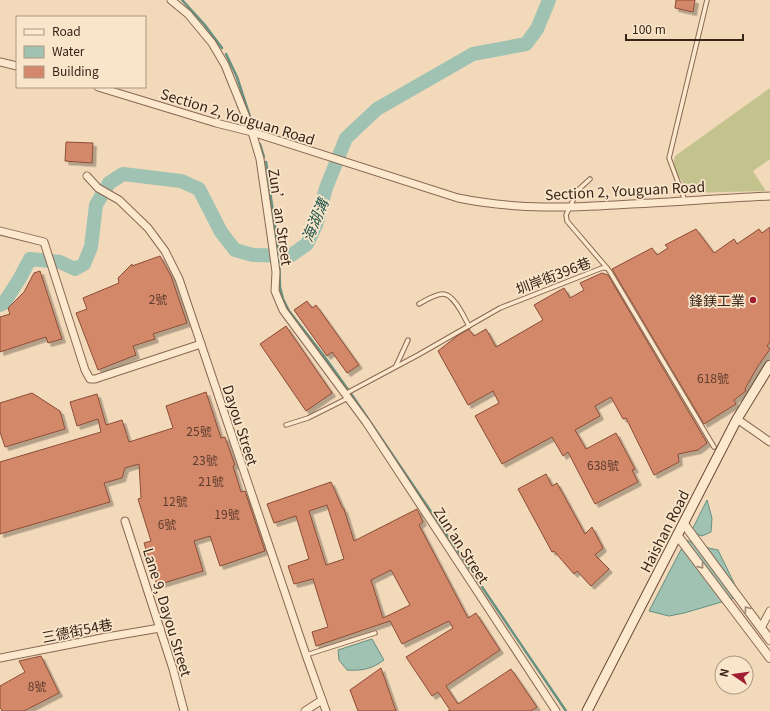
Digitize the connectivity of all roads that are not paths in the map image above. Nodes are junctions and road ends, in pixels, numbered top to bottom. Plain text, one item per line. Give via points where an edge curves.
1 (171, 0) edge
2 (707, 0) edge
3 (0, 62) edge
4 (16, 66) edge
5 (101, 88) edge
6 (252, 132) junction
7 (87, 176) dead end
8 (590, 179) dead end
9 (770, 196) edge
10 (685, 201) junction
11 (568, 208) junction
12 (0, 231) edge
13 (606, 268) junction
14 (419, 304) dead end
15 (469, 326) junction
16 (408, 340) dead end
17 (201, 344) junction
18 (770, 365) edge
19 (396, 367) junction
20 (346, 396) junction
21 (737, 419) junction
22 (286, 425) dead end
23 (770, 442) edge
24 (714, 447) dead end
25 (125, 521) dead end
26 (684, 524) junction
27 (678, 535) junction
28 (770, 611) edge
29 (160, 628) junction
30 (761, 628) junction
31 (375, 633) dead end
32 (770, 640) edge
33 (306, 655) junction
34 (0, 658) edge
35 (770, 658) edge
36 (322, 700) junction
37 (184, 711) edge
38 (305, 711) edge
39 (326, 711) edge
40 (556, 711) edge
41 (587, 711) edge

1 - 6 street, Zun’an Street via 188,14 212,43 237,93
2 - 10 lane via 669,158
3 - 4 street
5 - 6 street, Section 2, Youguan Road
6 - 11 street, Section 2, Youguan Road via 466,199 501,205
6 - 20 street, Zun’an Street via 260,159 272,242 276,272 274,291 283,310
7 - 17 street, Dayou Street via 98,188 119,200 148,228 165,251 179,279
8 - 11 lane via 578,190
9 - 10 street, Section 2, Youguan Road
10 - 11 street, Section 2, Youguan Road
11 - 13 lane via 567,221
12 - 17 street via 44,242 90,379
13 - 15 lane, 圳岸街396巷 via 500,308
13 - 24 lane, 圳岸街396巷
14 - 15 lane via 434,296 444,294 452,297
15 - 19 lane, 圳岸街396巷
16 - 19 lane
17 - 33 street, Dayou Street
18 - 21 main road, Haishan Road
19 - 20 lane, 圳岸街396巷
20 - 22 lane, 圳岸街396巷 via 308,418
20 - 40 street, Zun'an Street via 366,422
21 - 23 street
21 - 26 main road, Haishan Road
25 - 29 street, Lane 9, Dayou Street
26 - 27 main road, Haishan Road
30 -> 26 street
27 -> 35 street
27 - 41 main road, Haishan Road
28 - 30 street
29 - 34 street, 三德街54巷
29 - 37 street, Lane 9, Dayou Street
30 - 32 street
31 - 33 lane
33 - 36 street, Dayou Street
36 - 38 street
36 - 39 street, Dayou Street

